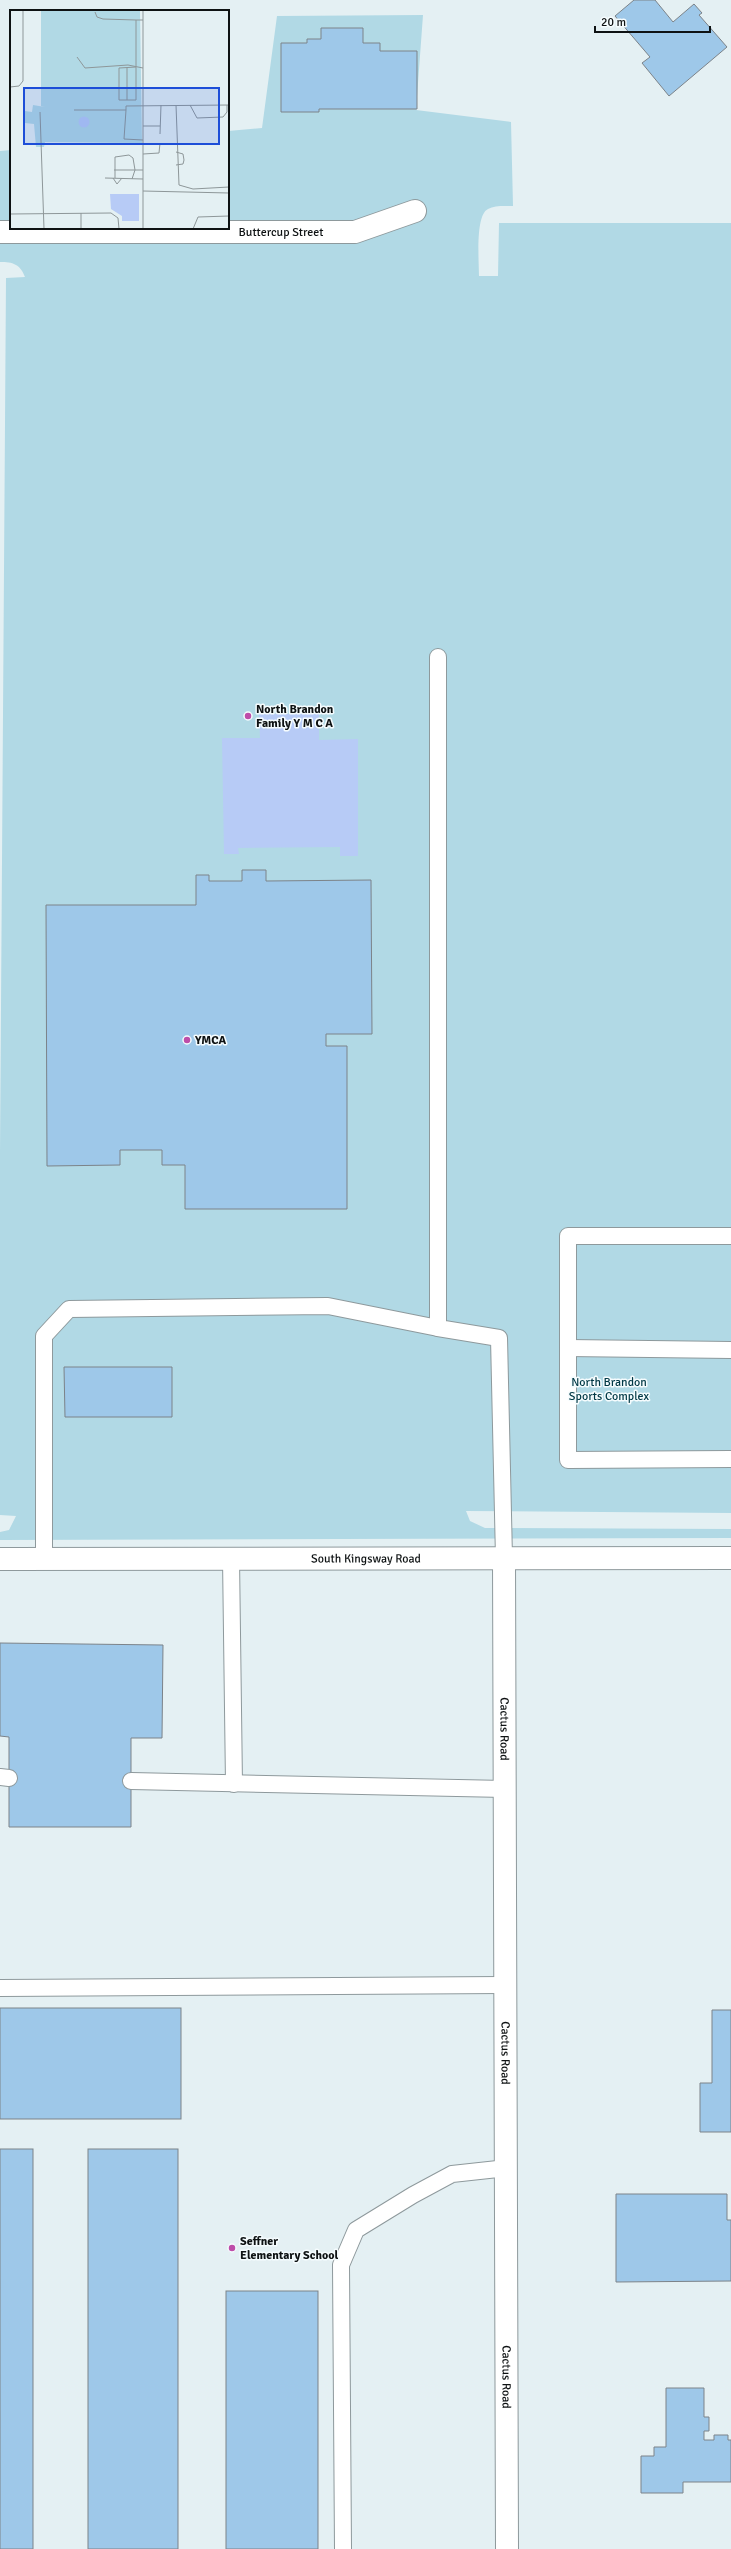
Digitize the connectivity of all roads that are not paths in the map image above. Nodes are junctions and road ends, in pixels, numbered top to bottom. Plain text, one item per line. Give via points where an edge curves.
1 (415, 211) dead end
2 (0, 232) edge
3 (438, 657) dead end
4 (731, 1236) edge
5 (438, 1328) junction
6 (568, 1348) junction
7 (731, 1350) edge
8 (731, 1459) edge
9 (231, 1558) junction
10 (504, 1558) junction
11 (731, 1558) edge
12 (0, 1559) edge
13 (44, 1559) junction
14 (131, 1781) dead end
15 (234, 1784) junction
16 (505, 1789) junction
17 (504, 1985) junction
18 (0, 1988) edge
19 (507, 2168) junction
20 (343, 2549) edge
21 (507, 2549) edge

1 - 2 street, Buttercup Street via 355,232
3 - 5 lane
4 - 6 lane via 568,1236
5 - 10 lane via 499,1338
5 - 13 lane via 328,1306 68,1309 44,1336
6 - 7 lane
6 - 8 lane via 568,1460
9 - 10 street, South Kingsway Road
9 - 13 street, South Kingsway Road
9 - 15 lane
10 - 11 street, South Kingsway Road
10 - 16 street, Cactus Road
12 - 13 street, South Kingsway Road
14 - 15 lane
15 - 16 lane
16 - 17 street, Cactus Road
17 - 18 lane
17 - 19 street, Cactus Road
19 - 20 lane via 452,2174 356,2230 341,2265
19 - 21 street, Cactus Road

